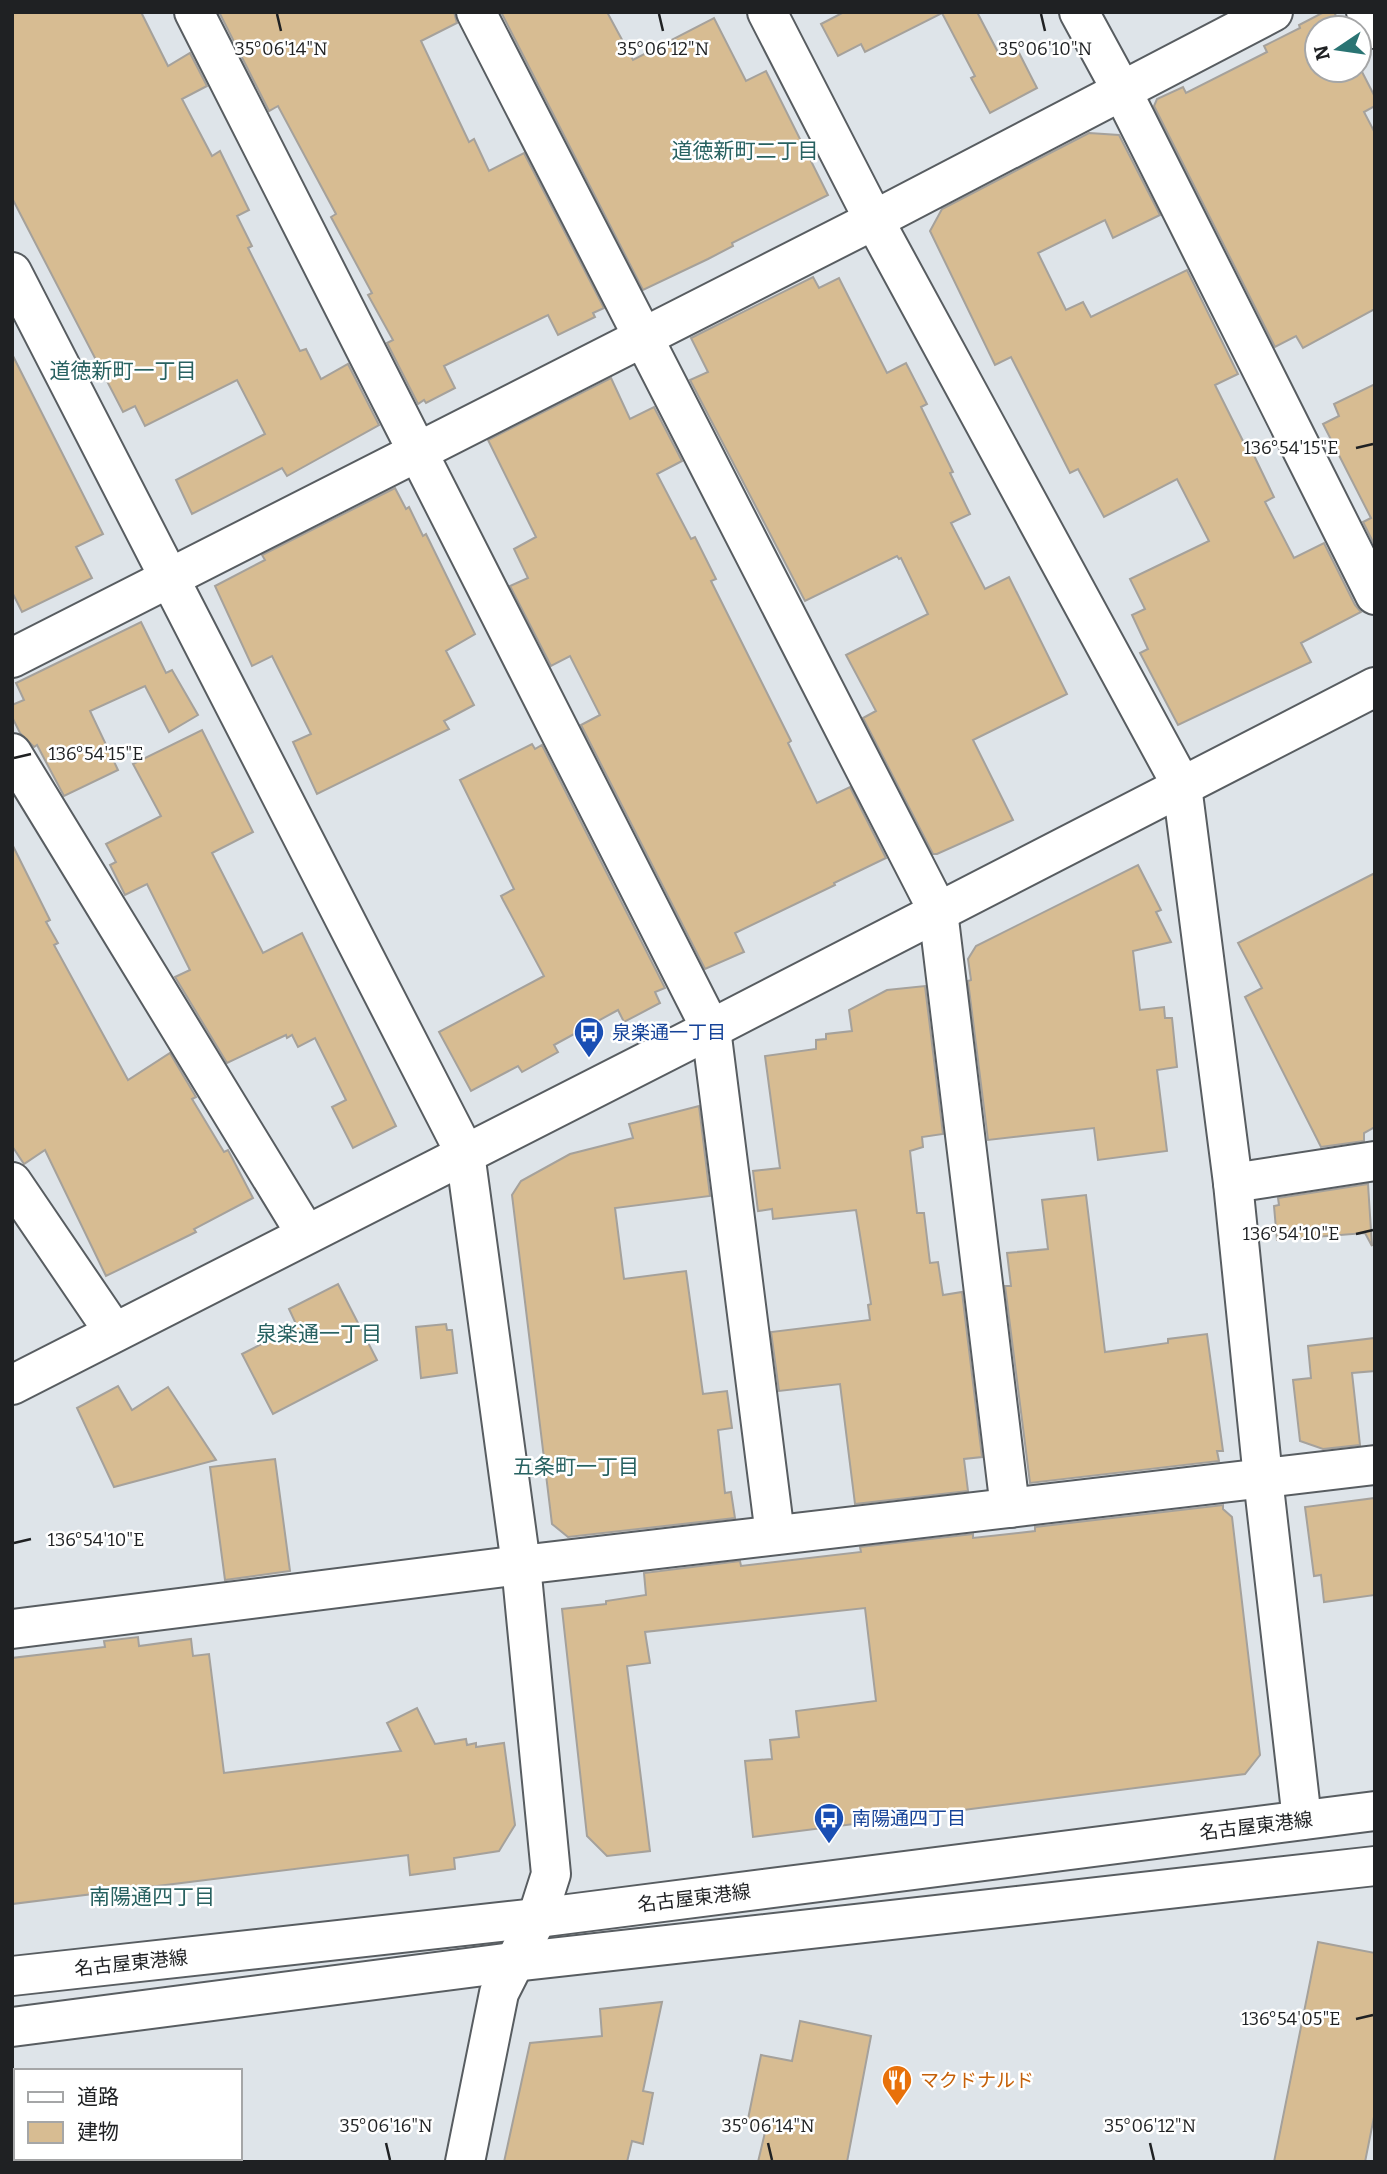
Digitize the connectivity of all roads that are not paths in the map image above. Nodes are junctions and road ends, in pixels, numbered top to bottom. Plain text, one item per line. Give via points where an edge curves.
1 (194, 12) edge
2 (476, 12) edge
3 (767, 12) edge
4 (1079, 12) edge
5 (1273, 12) edge
6 (1366, 12) edge
7 (1375, 29) edge
8 (1122, 91) junction
9 (874, 220) junction
10 (12, 272) edge
11 (644, 337) junction
12 (416, 453) junction
13 (169, 578) junction
14 (1375, 595) edge
15 (12, 658) edge
16 (1375, 687) edge
17 (12, 753) edge
18 (1182, 786) junction
19 (938, 911) junction
20 (711, 1029) junction
21 (465, 1153) junction
22 (1375, 1161) edge
23 (12, 1182) edge
24 (1233, 1183) junction
25 (306, 1234) junction
26 (114, 1332) junction
27 (12, 1385) edge
28 (1375, 1465) edge
29 (1263, 1478) junction
30 (1010, 1508) junction
31 (775, 1535) junction
32 (520, 1565) junction
33 (12, 1629) edge
34 (1375, 1811) edge
35 (1302, 1820) junction
36 (1375, 1866) edge
37 (537, 1918) junction
38 (514, 1962) junction
39 (12, 1976) edge
40 (12, 2027) edge
41 (465, 2162) edge

1 - 12 street
2 - 11 street
3 - 9 street
4 - 8 street
5 - 8 street
6 - 7 street
8 - 9 street
8 - 14 street
9 - 11 street
9 - 18 street
10 - 13 street
11 - 12 street
11 - 19 street
12 - 13 street
12 - 20 street
13 - 15 street
13 - 21 street
16 - 18 street
17 - 25 street
18 - 19 street
18 - 24 street
19 - 20 street
19 - 30 street
20 - 21 street
20 - 31 street
21 - 25 street
21 - 32 street
22 - 24 street
23 - 26 street
24 - 29 street
25 - 26 street
26 - 27 street
28 - 29 street
29 - 30 street
29 - 35 street
30 - 31 street
31 - 32 street
32 - 33 street
32 - 37 street via 551,1874
34 - 35 street, 名古屋東港線
35 - 37 street, 名古屋東港線
36 - 38 street
37 - 38 street
37 - 39 street, 名古屋東港線
38 - 40 street
38 - 41 street via 499,1993

